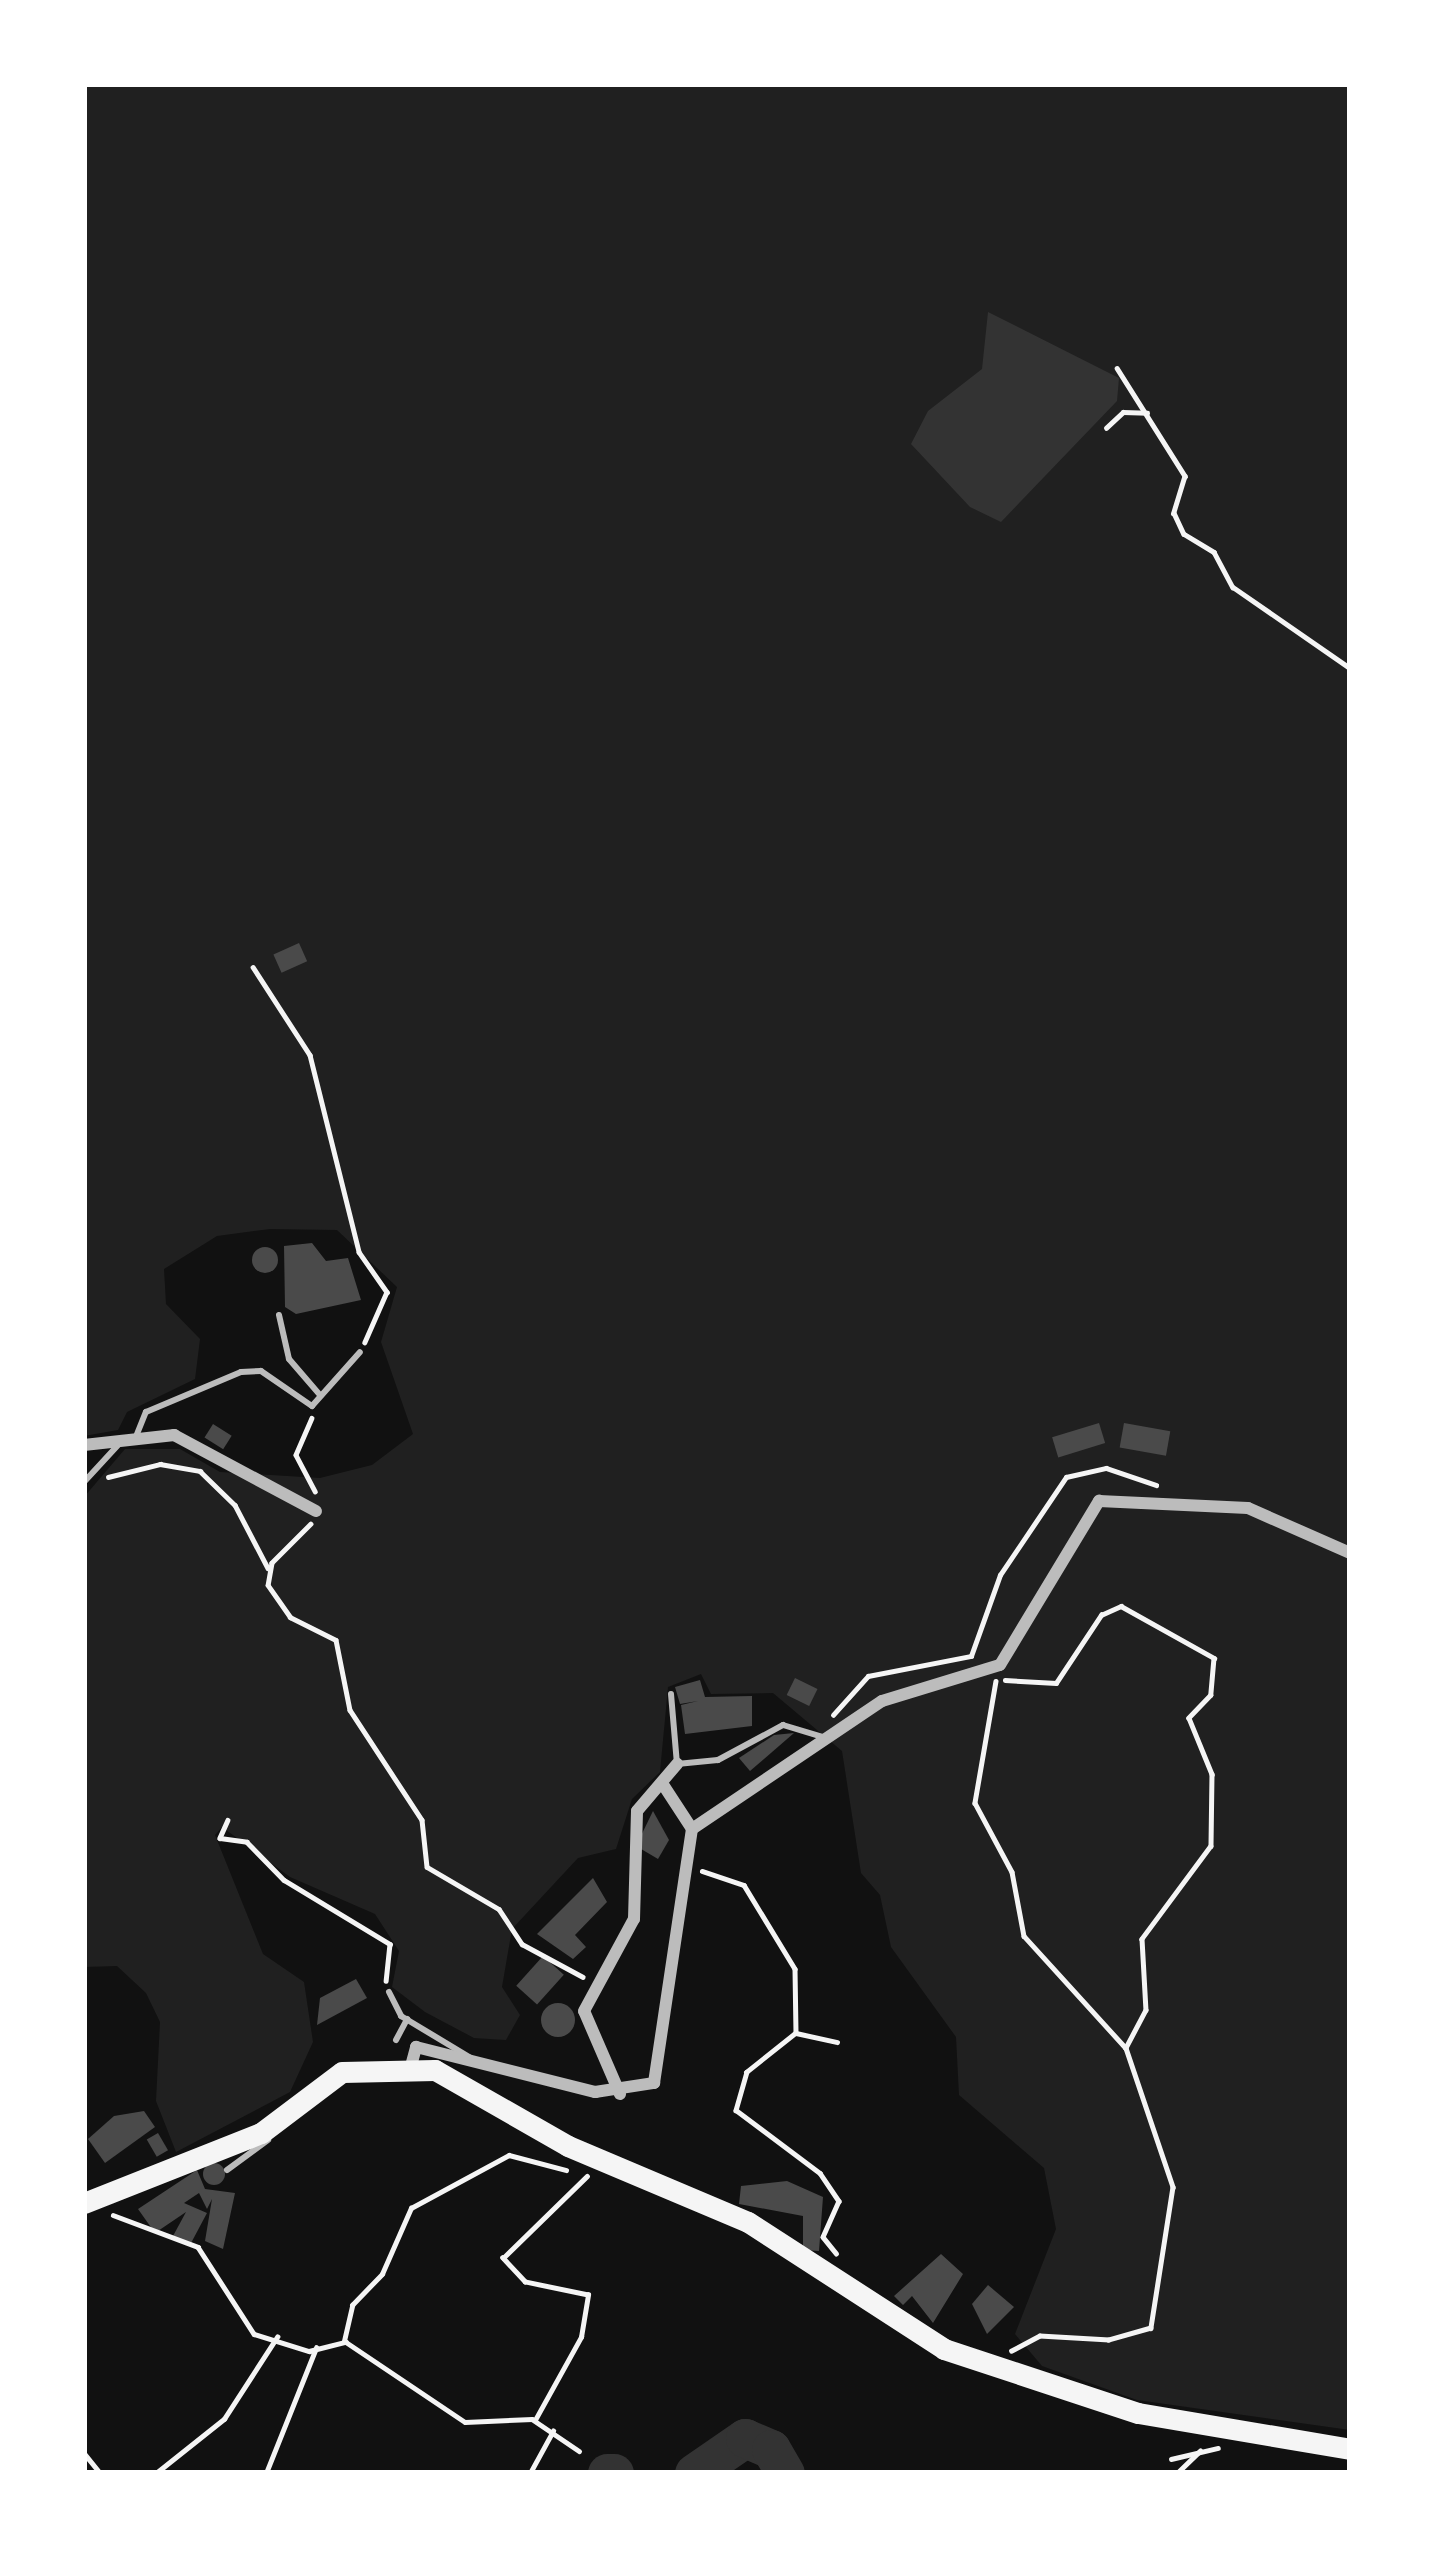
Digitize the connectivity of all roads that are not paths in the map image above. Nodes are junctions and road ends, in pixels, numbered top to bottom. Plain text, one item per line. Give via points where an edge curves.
1 (279, 1315) dead end
2 (360, 1352) road end
3 (321, 1395) junction
4 (130, 1435) junction
5 (84, 1445) edge
6 (88, 1481) edge
7 (316, 1511) road end
8 (1350, 1553) edge
9 (671, 1694) dead end
10 (829, 1735) junction
11 (677, 1764) junction
12 (662, 1784) junction
13 (692, 1829) junction
14 (389, 1992) road end
15 (407, 2019) junction
16 (396, 2040) dead end
17 (473, 2061) junction
18 (410, 2066) junction
19 (620, 2094) junction
20 (277, 2121) junction
21 (227, 2170) dead end
22 (87, 2210) edge
23 (1350, 2449) edge

1 - 3 lane via 289,1359
2 - 3 lane
3 - 4 lane via 312,1406 261,1370 242,1372 146,1412
4 - 5 street
4 - 6 lane
4 - 7 street via 214,1450
8 - 10 street via 1248,1508 1123,1494 1083,1513 992,1670 902,1692
9 - 11 lane
10 - 11 lane via 783,1725 718,1760
10 - 13 street
11 - 12 street
12 - 13 street
12 - 19 street via 633,1827 634,1919 600,1974 584,2030
13 - 19 street via 661,2066 654,2083
14 - 15 lane
15 - 16 lane
15 - 17 lane
17 - 18 street via 416,2047
17 - 19 street
18 - 20 highway via 342,2072
18 - 23 highway via 481,2088 589,2156 748,2222 944,2349 1138,2413
20 - 21 lane via 275,2136
20 - 22 highway

